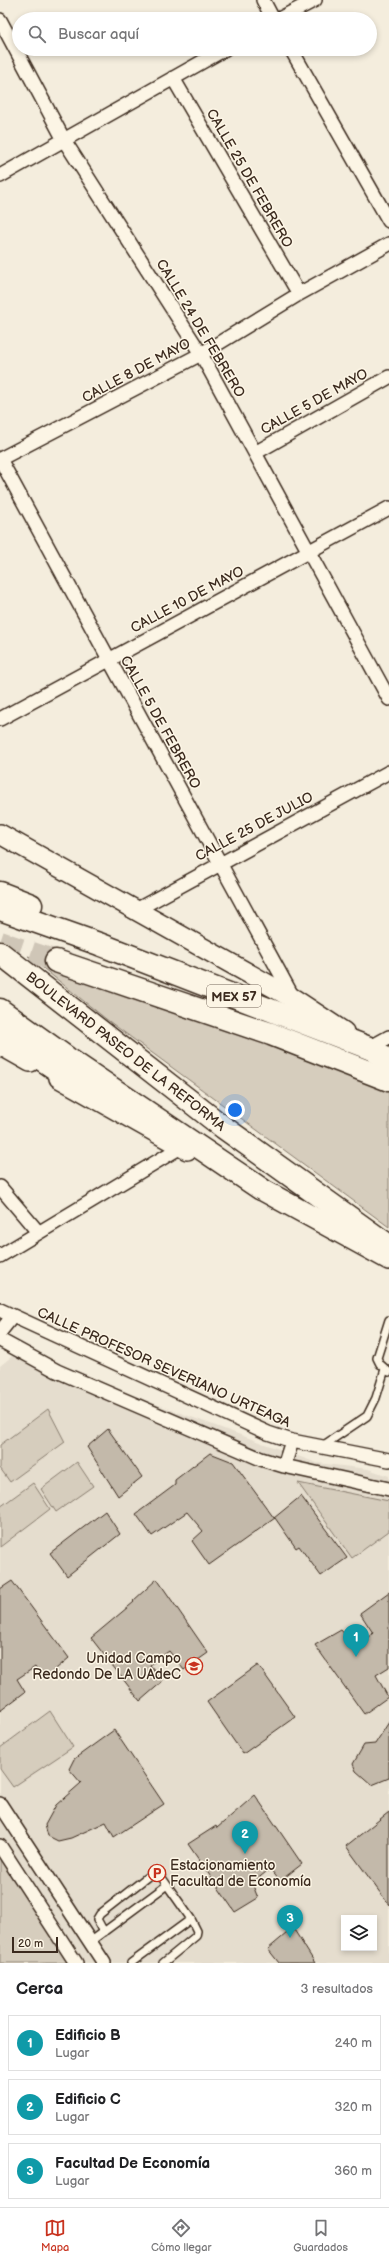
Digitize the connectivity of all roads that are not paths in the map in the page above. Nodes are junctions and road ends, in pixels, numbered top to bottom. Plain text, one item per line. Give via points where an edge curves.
1 (263, 0) edge
2 (315, 0) edge
3 (270, 12) edge
4 (292, 12) edge
5 (0, 20) edge
6 (12, 42) edge
7 (19, 56) edge
8 (213, 56) edge
9 (295, 56) edge
10 (174, 78) junction
11 (64, 140) junction
12 (0, 176) edge
13 (389, 222) edge
14 (389, 244) edge
15 (300, 294) junction
16 (201, 354) junction
17 (389, 377) edge
18 (255, 453) junction
19 (0, 459) edge
20 (389, 508) edge
21 (308, 552) junction
22 (108, 660) junction
23 (389, 700) edge
24 (0, 719) edge
25 (389, 772) edge
26 (0, 834) edge
27 (220, 862) junction
28 (3, 900) edge
29 (136, 910) junction
30 (99, 944) junction
31 (0, 953) edge
32 (56, 961) tunnel mouth
33 (294, 999) junction
34 (0, 1010) edge
35 (0, 1031) edge
36 (389, 1037) edge
37 (0, 1045) edge
38 (369, 1048) junction
39 (389, 1060) edge
40 (389, 1080) edge
41 (118, 1111) junction
42 (181, 1147) junction
43 (0, 1187) edge
44 (261, 1189) junction
45 (38, 1232) junction
46 (389, 1246) edge
47 (0, 1256) edge
48 (389, 1259) edge
49 (0, 1310) edge
50 (12, 1317) junction
51 (389, 1320) edge
52 (0, 1332) edge
53 (0, 1340) edge
54 (387, 1371) edge
55 (292, 1441) junction
56 (320, 1447) junction
57 (389, 1460) edge
58 (284, 1466) junction
59 (389, 1489) edge
60 (0, 1804) edge
61 (0, 1846) edge
62 (167, 1885) junction
63 (191, 1919) junction
64 (104, 1932) junction
65 (90, 1942) junction
66 (76, 1963) edge
67 (104, 1963) edge
68 (132, 1963) edge
69 (163, 1963) edge

1 - 3 street
2 - 4 street
5 - 6 street, CALLE 24 DE FEBRERO
7 - 11 street, CALLE 24 DE FEBRERO
8 - 10 street
9 - 13 street
10 - 11 street
10 - 15 street, CALLE 25 DE FEBRERO
11 - 12 street
11 - 16 street, CALLE 24 DE FEBRERO
14 - 15 street, CALLE 8 DE MAYO
15 - 16 street, CALLE 8 DE MAYO
16 - 18 street, CALLE 24 DE FEBRERO
16 - 19 street, CALLE 8 DE MAYO
17 - 18 street, CALLE 5 DE MAYO
18 - 21 street, CALLE 24 DE FEBRERO
19 - 22 street, CALLE 5 DE FEBRERO
20 - 21 street, CALLE 10 DE MAYO
21 - 22 street, CALLE 10 DE MAYO
21 - 23 street, CALLE 24 DE FEBRERO
22 - 24 street, CALLE 10 DE MAYO
22 - 27 street, CALLE 5 DE FEBRERO
25 - 27 street, CALLE 25 DE JULIO
26 - 29 main road
27 - 29 street, CALLE 25 DE JULIO
27 - 33 street, CALLE 5 DE FEBRERO
28 - 30 highway via 61,919
28 - 30 highway, MEX 57 via 26,918
29 - 33 main road
30 - 38 highway, MEX 57
31 - 46 highway, BOULEVARD PASEO DE LA REFORMA via 223,1127
32 - 40 highway via 271,1034
33 - 38 main road
34 - 44 highway
35 - 41 highway
36 - 38 street
37 - 41 main road
38 - 39 main road, MEX 57
41 - 42 main road
42 - 44 main road
42 - 45 street
43 - 45 street
44 - 48 main road
45 - 47 street
49 - 50 street, CALLE PROFESOR SEVERIANO URTEAGA
50 - 52 street
50 - 55 street, CALLE PROFESOR SEVERIANO URTEAGA
51 - 54 lane via 377,1358
53 - 58 street via 57,1371 234,1448
54 - 56 lane via 367,1416
55 - 56 street, CALLE PROFESOR SEVERIANO URTEAGA
55 - 58 street
56 - 57 street, CALLE PROFESOR SEVERIANO URTEAGA
58 - 59 street
60 - 65 street
61 - 66 street
62 - 63 lane
62 - 64 lane
62 - 64 lane via 160,1875 154,1872 151,1874 100,1914 97,1920
63 - 68 lane
63 - 69 lane via 197,1931 196,1936
64 - 65 lane
65 - 67 street

